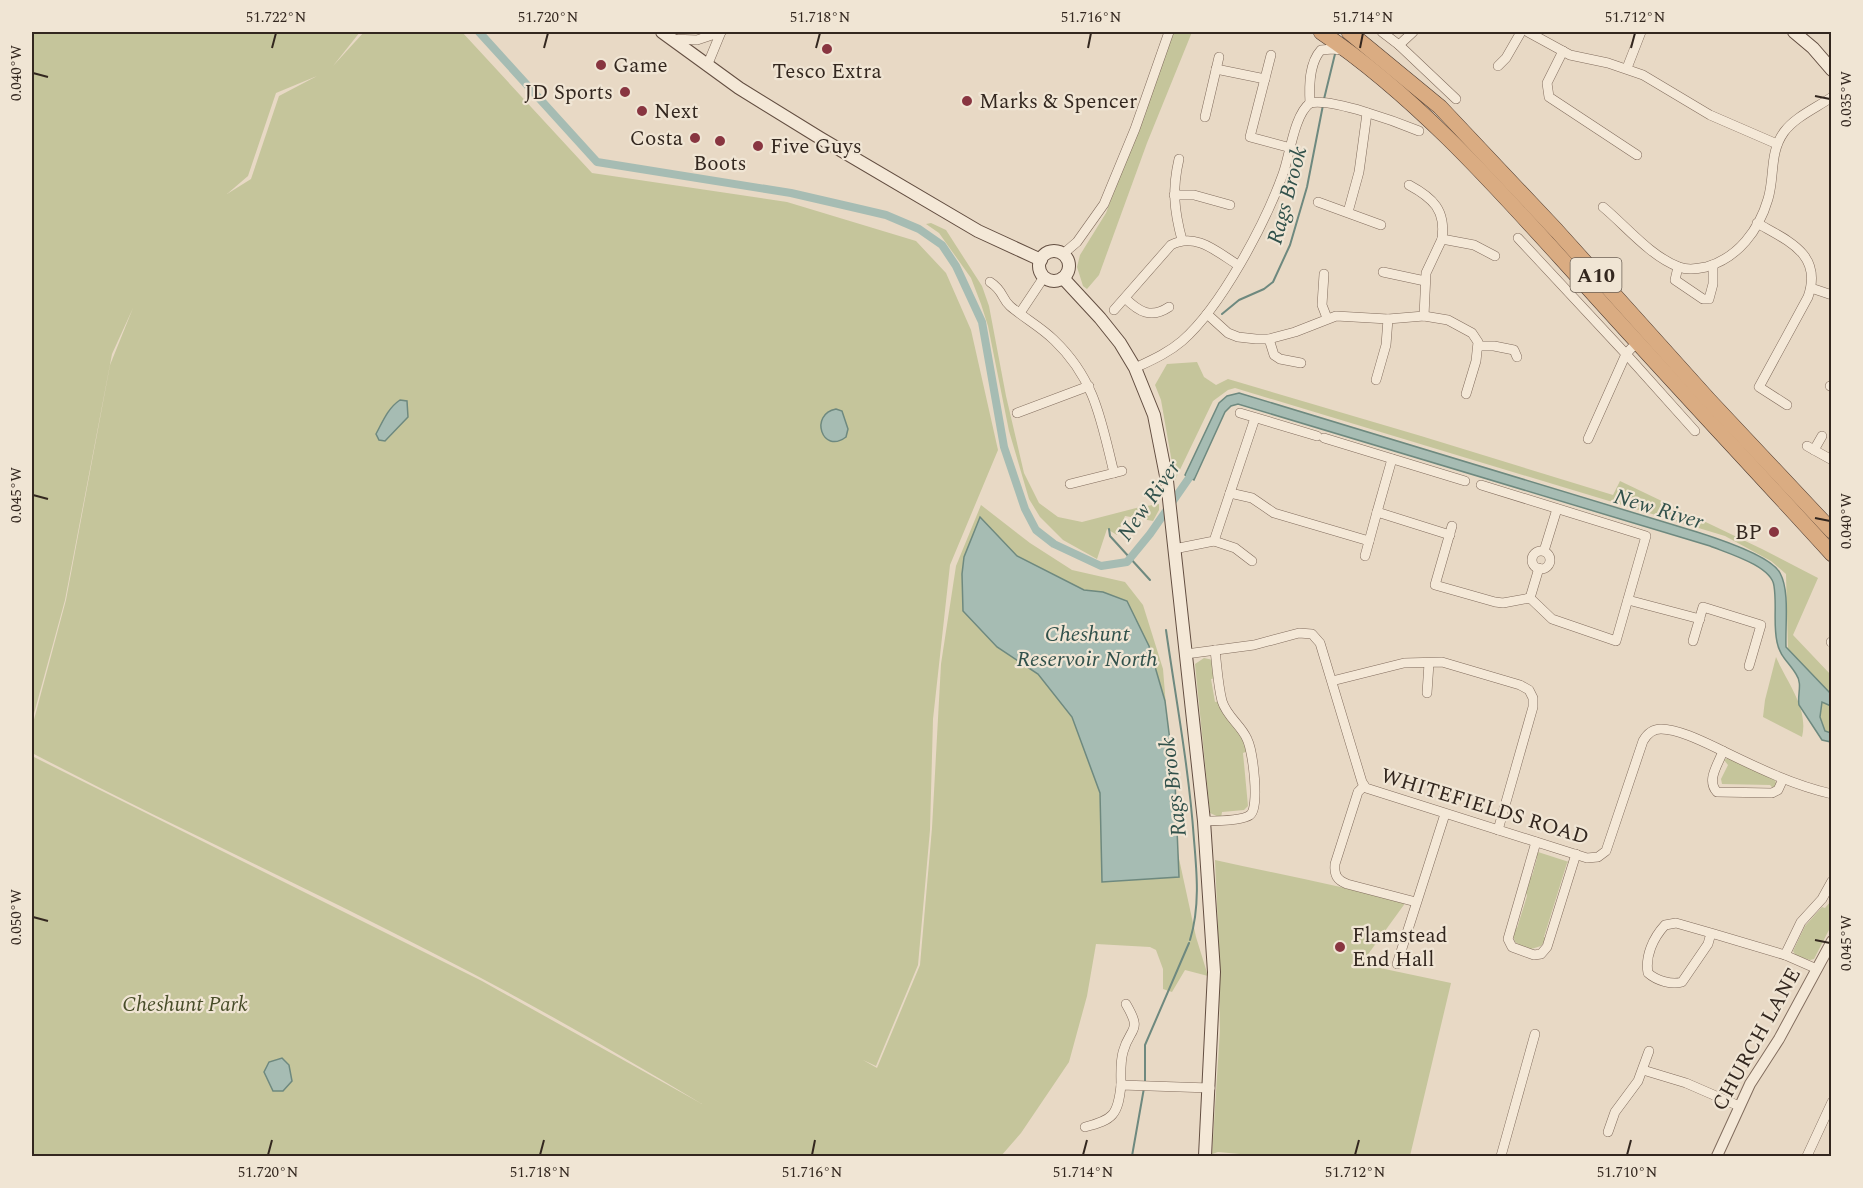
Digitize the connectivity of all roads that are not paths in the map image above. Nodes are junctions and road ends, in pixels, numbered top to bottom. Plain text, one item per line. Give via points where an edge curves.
1 (721, 32) edge
2 (1169, 32) edge
3 (1321, 32) edge
4 (1349, 32) edge
5 (1382, 32) edge
6 (1413, 32) edge
7 (1521, 32) edge
8 (1641, 32) edge
9 (1794, 32) edge
10 (1535, 33) edge
11 (667, 35) edge
12 (1400, 45) junction
13 (1563, 51) junction
14 (1349, 52) junction
15 (1271, 56) dead end
16 (1219, 57) dead end
17 (707, 66) junction
18 (1498, 66) dead end
19 (1627, 68) junction
20 (1216, 69) junction
21 (1832, 70) edge
22 (1265, 80) junction
23 (1832, 97) edge
24 (1456, 99) dead end
25 (1319, 102) junction
26 (1367, 113) junction
27 (1205, 117) dead end
28 (1419, 131) dead end
29 (1777, 144) junction
30 (1291, 148) junction
31 (1637, 155) dead end
32 (1179, 159) dead end
33 (1409, 185) dead end
34 (1174, 195) junction
35 (1318, 202) dead end
36 (1230, 205) dead end
37 (1603, 207) dead end
38 (1348, 212) junction
39 (1757, 223) junction
40 (1381, 225) dead end
41 (1518, 238) dead end
42 (1442, 239) junction
43 (1182, 240) junction
44 (1063, 254) junction
45 (1495, 256) dead end
46 (1041, 260) junction
47 (1239, 265) junction
48 (1713, 265) junction
49 (1678, 267) junction
50 (1383, 272) dead end
51 (1324, 274) dead end
52 (1044, 276) junction
53 (1063, 278) junction
54 (1425, 281) junction
55 (990, 282) dead end
56 (1811, 288) junction
57 (1832, 295) edge
58 (1125, 298) junction
59 (1169, 308) dead end
60 (1114, 310) dead end
61 (1020, 313) junction
62 (1208, 314) junction
63 (1424, 316) junction
64 (1327, 318) junction
65 (1388, 320) junction
66 (1269, 339) junction
67 (1637, 342) junction
68 (1479, 346) junction
69 (1626, 354) junction
70 (1517, 357) dead end
71 (1301, 363) dead end
72 (1135, 368) junction
73 (1376, 380) dead end
74 (1089, 386) junction
75 (1466, 393) dead end
76 (1787, 405) dead end
77 (1017, 412) dead end
78 (1240, 413) dead end
79 (1255, 418) junction
80 (1695, 431) dead end
81 (1822, 436) dead end
82 (1588, 439) dead end
83 (1392, 459) junction
84 (1832, 460) edge
85 (1465, 481) dead end
86 (1070, 484) dead end
87 (1481, 485) dead end
88 (1230, 493) junction
89 (1557, 509) junction
90 (1377, 512) junction
91 (1832, 531) edge
92 (1214, 541) junction
93 (1369, 541) junction
94 (1174, 549) junction
95 (1832, 554) edge
96 (1365, 556) dead end
97 (1252, 561) dead end
98 (1530, 598) junction
99 (1628, 600) junction
100 (1700, 619) junction
101 (1693, 641) dead end
102 (1215, 650) junction
103 (1186, 654) junction
104 (1429, 663) junction
105 (1749, 666) dead end
106 (1332, 681) junction
107 (1427, 693) dead end
108 (1723, 751) junction
109 (1784, 779) junction
110 (1364, 786) junction
111 (1832, 794) edge
112 (1445, 814) junction
113 (1204, 822) junction
114 (1498, 830) junction
115 (1536, 842) junction
116 (1576, 854) junction
117 (1832, 881) edge
118 (1416, 902) junction
119 (1712, 933) junction
120 (1832, 941) edge
121 (1785, 955) junction
122 (1397, 964) dead end
123 (1817, 969) junction
124 (1126, 1004) dead end
125 (1535, 1034) dead end
126 (1649, 1051) dead end
127 (1643, 1070) junction
128 (1121, 1086) junction
129 (1210, 1088) junction
130 (1832, 1102) edge
131 (1739, 1106) junction
132 (1085, 1127) dead end
133 (1608, 1132) dead end
134 (1206, 1156) edge
135 (1501, 1156) edge
136 (1718, 1156) edge
137 (1807, 1156) edge

1 - 11 street via 697,40
1 - 17 street
2 - 44 street via 1104,204 1077,242
3 - 14 highway, A10
4 - 91 highway, A10 via 1440,108
5 - 12 street
6 - 12 street
7 - 18 street
8 - 19 street
9 - 21 main road
10 - 13 street
11 - 17 main road
12 - 24 street
13 - 19 street
13 - 31 street via 1547,83 1549,96
14 - 25 street via 1321,50 1317,55 1309,82
14 - 67 highway, A10 via 1440,130
15 - 22 street
16 - 20 street
17 - 46 main road via 940,209
19 - 29 street via 1727,123
20 - 22 street
20 - 27 street
22 - 30 street via 1250,137
23 - 29 street via 1794,122
25 - 26 street
25 - 30 street via 1303,110
26 - 28 street
26 - 38 street via 1359,172
29 - 39 street via 1770,191
30 - 47 street via 1273,198
32 - 34 street
33 - 42 street via 1440,210
34 - 36 street via 1194,195
34 - 43 street
35 - 38 street
37 - 49 street via 1649,248
38 - 40 street
39 - 48 street via 1738,250
39 - 56 street via 1803,252 1812,271
41 - 69 street
42 - 45 street via 1474,245
42 - 54 street
43 - 47 street via 1201,243
43 - 58 street via 1171,245
44 - 46 main road via 1047,253
44 - 53 main road via 1069,266
46 - 52 main road
47 - 62 street
48 - 49 street
48 - 49 street via 1709,299 1675,280
50 - 54 street
51 - 64 street via 1322,305
52 - 53 main road via 1053,281
52 - 61 street
53 - 72 main road via 1101,318
54 - 63 street
55 - 61 street
56 - 57 street
56 - 76 street via 1759,387
58 - 59 street via 1149,314
58 - 60 street
61 - 74 street via 1054,340
62 - 66 street via 1232,335
62 - 72 street via 1181,342
63 - 65 street
63 - 68 street via 1448,320 1464,328 1475,336
64 - 65 street
64 - 66 street
65 - 73 street
66 - 71 street via 1274,355
67 - 69 street
67 - 95 highway, A10
68 - 70 street via 1514,350
68 - 75 street
69 - 80 street
69 - 82 street
72 - 94 main road via 1161,443
74 - 77 street
74 - 86 street via 1118,472
78 - 79 street
79 - 83 street
79 - 88 street
81 - 84 street via 1810,448
83 - 85 street
83 - 90 street
87 - 89 street
88 - 92 street
88 - 93 street via 1252,498 1275,513
89 - 98 street via 1544,551 1550,561 1548,566 1539,568
89 - 99 street via 1646,536
90 - 93 street
90 - 98 street via 1451,531 1435,585 1503,603
92 - 94 street
92 - 97 street via 1235,548
93 - 96 street
94 - 103 main road
98 - 99 street via 1552,619 1616,640
99 - 100 street
100 - 101 street
100 - 105 street via 1703,607 1761,625
102 - 103 street, WHITEFIELDS ROAD
102 - 106 street, WHITEFIELDS ROAD via 1308,633 1320,643
102 - 113 street via 1224,705 1249,744 1256,805 1251,815 1244,818
103 - 113 main road
104 - 106 street via 1414,661 1386,666
104 - 107 street
104 - 114 street via 1442,662 1498,677 1529,690 1533,698
106 - 110 street, WHITEFIELDS ROAD
108 - 109 street, WHITEFIELDS ROAD
108 - 109 street via 1712,778 1717,792 1772,793
108 - 116 street, WHITEFIELDS ROAD via 1665,729 1652,731 1643,741 1606,850 1594,858
109 - 111 street, WHITEFIELDS ROAD
110 - 112 street, WHITEFIELDS ROAD
110 - 118 street via 1358,792 1335,874 1347,884
112 - 114 street, WHITEFIELDS ROAD
112 - 118 street
113 - 129 main road via 1214,972
114 - 115 street, WHITEFIELDS ROAD
115 - 116 street, WHITEFIELDS ROAD
115 - 116 street via 1508,939 1512,947 1534,955 1547,947
117 - 121 street via 1801,922
118 - 122 street
119 - 119 street via 1682,982 1665,981 1648,973 1652,944 1665,925 1676,923
119 - 121 street
120 - 123 street, CHURCH LANE
121 - 123 street
123 - 131 street, CHURCH LANE
124 - 128 street via 1135,1025 1124,1049
125 - 135 street
126 - 127 street
127 - 131 street
127 - 133 street via 1615,1112
128 - 129 street
128 - 132 street via 1111,1117
129 - 134 main road
130 - 137 street
131 - 136 street, CHURCH LANE

